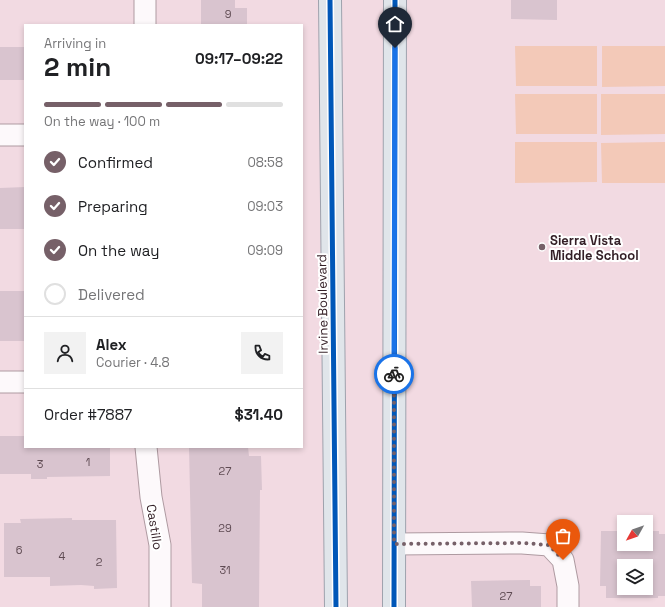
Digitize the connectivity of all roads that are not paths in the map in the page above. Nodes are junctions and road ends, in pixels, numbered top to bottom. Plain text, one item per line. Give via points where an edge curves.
1 (145, 0) edge
2 (330, 0) edge
3 (395, 0) edge
4 (145, 24) edge
5 (0, 135) edge
6 (24, 135) edge
7 (0, 382) edge
8 (24, 382) edge
9 (146, 448) edge
10 (394, 544) junction
11 (160, 607) edge
12 (336, 607) edge
13 (394, 607) edge
14 (568, 607) edge

1 - 4 street
2 - 12 main road, Irvine Boulevard
3 - 10 main road
5 - 6 street
7 - 8 street
9 - 11 street, Castillo via 150,497 160,545
10 - 13 main road
10 - 14 street via 549,545 563,560 568,586

